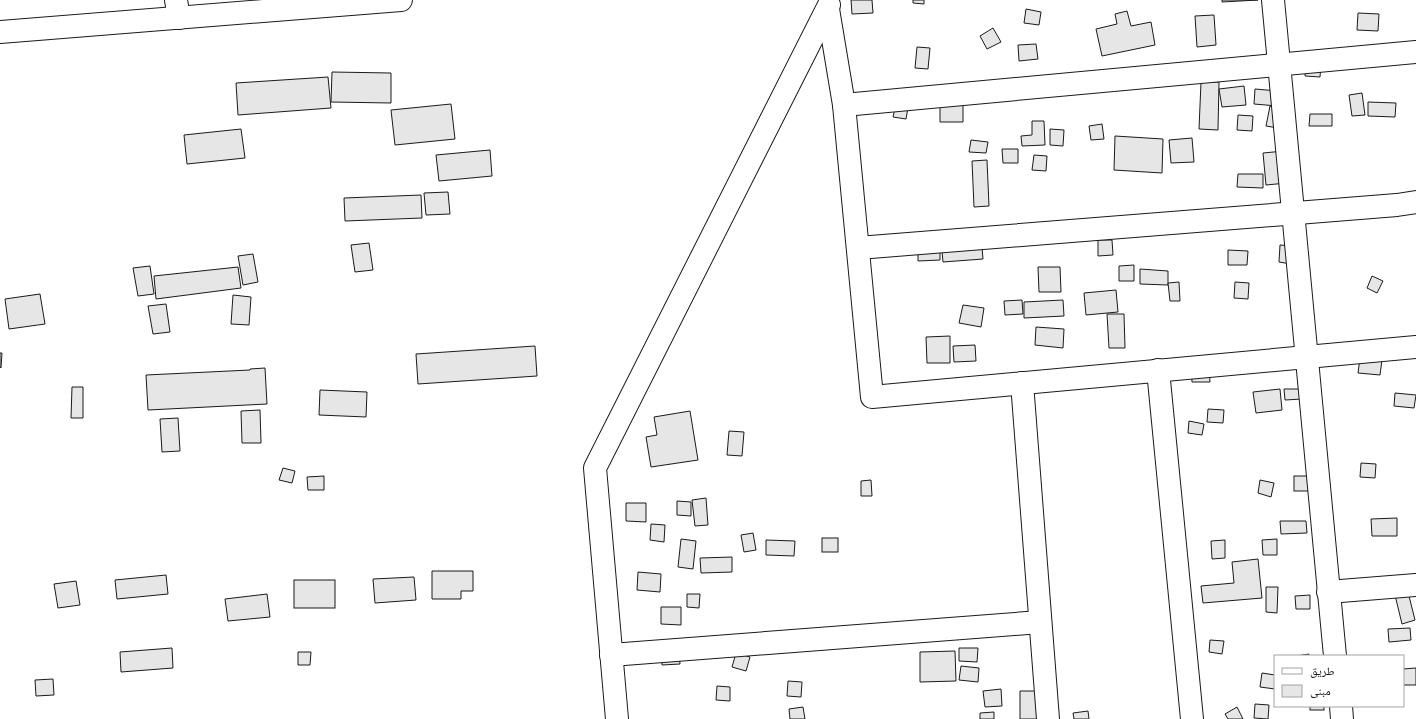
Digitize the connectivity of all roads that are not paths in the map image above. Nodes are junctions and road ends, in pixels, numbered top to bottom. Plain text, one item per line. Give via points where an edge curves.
1 (401, 0) edge
2 (1273, 0) edge
3 (830, 4) edge
4 (178, 9) edge
5 (0, 32) edge
6 (1416, 52) edge
7 (1279, 66) junction
8 (844, 105) junction
9 (1416, 202) edge
10 (1293, 214) junction
11 (858, 248) junction
12 (1416, 347) edge
13 (1306, 357) junction
14 (1158, 370) junction
15 (1022, 383) junction
16 (1416, 585) edge
17 (1328, 592) junction
18 (1040, 622) junction
19 (611, 655) junction
20 (1335, 655) edge
21 (1341, 707) edge
22 (617, 719) edge
23 (1048, 719) edge
24 (1192, 719) edge
25 (1342, 719) edge

1 - 4 street
2 - 7 street
3 - 8 street
3 - 19 street via 594,468
4 - 5 street
6 - 7 street
7 - 8 street
7 - 10 street
8 - 11 street
9 - 10 street
10 - 11 street
10 - 13 street
11 - 15 street via 872,397
12 - 13 street
13 - 14 street
13 - 17 street
14 - 15 street
14 - 24 street
15 - 18 street
16 - 17 street
17 - 20 street
18 - 19 street
18 - 23 street
19 - 22 street
21 - 25 street

